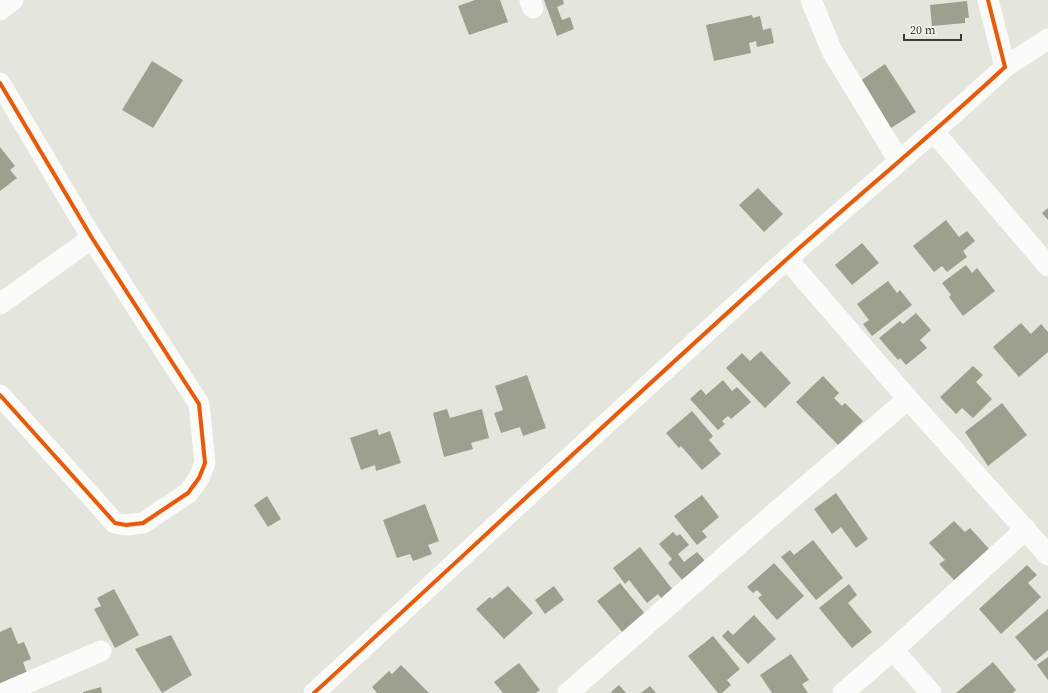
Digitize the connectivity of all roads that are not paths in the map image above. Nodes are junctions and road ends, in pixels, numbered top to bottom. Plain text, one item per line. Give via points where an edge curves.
1 (13, 0) edge
2 (811, 0) edge
3 (988, 0) edge
4 (0, 10) edge
5 (1048, 39) edge
6 (1005, 67) junction
7 (0, 83) edge
8 (934, 132) junction
9 (899, 161) junction
10 (92, 238) junction
11 (787, 259) junction
12 (1048, 266) edge
13 (0, 304) edge
14 (0, 395) edge
15 (908, 400) junction
16 (1026, 529) junction
17 (1048, 555) edge
18 (893, 650) junction
19 (101, 651) dead end
20 (4, 693) edge
21 (314, 693) edge
22 (568, 693) edge
23 (843, 693) edge
24 (931, 693) edge

1 - 4 street
2 - 9 street via 832,51
3 - 6 street
5 - 6 street
6 - 8 street
7 - 10 street
8 - 9 street
8 - 12 street
9 - 11 street
10 - 13 street
10 - 14 street via 199,404 205,463 199,478 188,494 143,523 115,523
11 - 15 street
11 - 21 street
15 - 16 street
15 - 22 street
16 - 17 street
16 - 18 street
18 - 23 street
18 - 24 street
19 - 20 street

